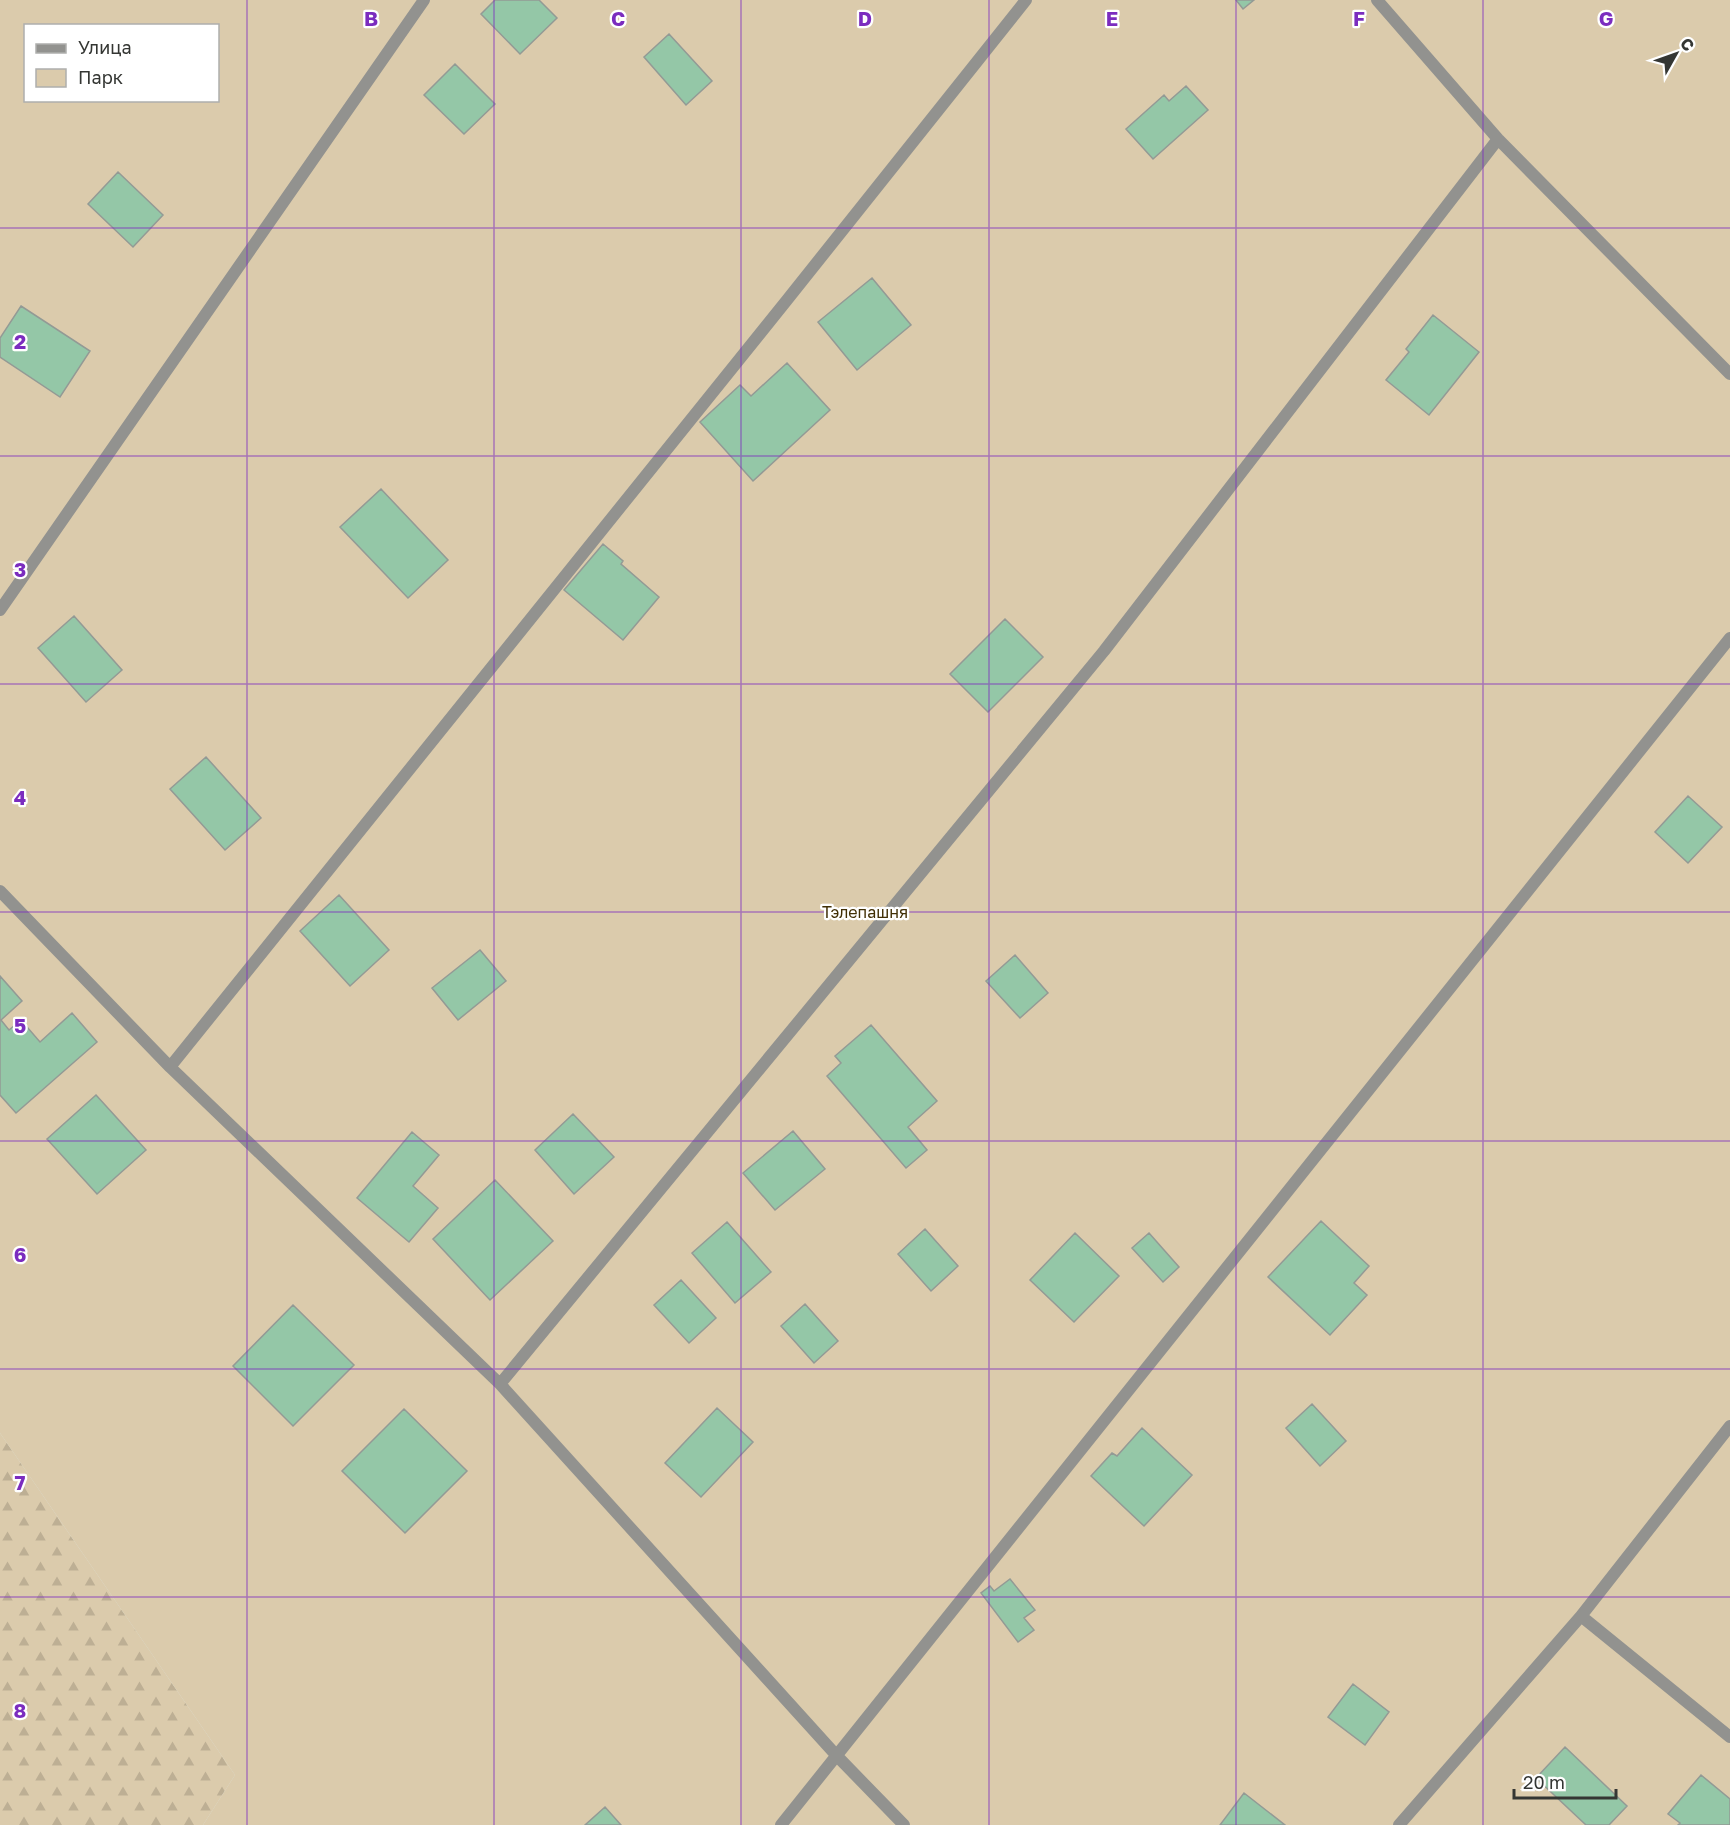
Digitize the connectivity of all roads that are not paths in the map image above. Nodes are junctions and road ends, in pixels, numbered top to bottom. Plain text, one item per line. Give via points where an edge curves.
1 (424, 0) edge
2 (1026, 0) edge
3 (1377, 0) edge
4 (1498, 139) junction
5 (1730, 374) edge
6 (0, 610) edge
7 (1730, 638) edge
8 (0, 891) edge
9 (170, 1067) junction
10 (500, 1384) junction
11 (1730, 1426) edge
12 (1581, 1616) junction
13 (1730, 1737) edge
14 (836, 1755) junction
15 (781, 1825) edge
16 (904, 1825) edge
17 (1399, 1825) edge

1 - 6 street
2 - 9 street
3 - 4 street
4 - 5 street
4 - 10 street via 1104,651
7 - 14 street
8 - 9 street
9 - 10 street
10 - 14 street
11 - 12 street
12 - 13 street
12 - 17 street
14 - 15 street
14 - 16 street

